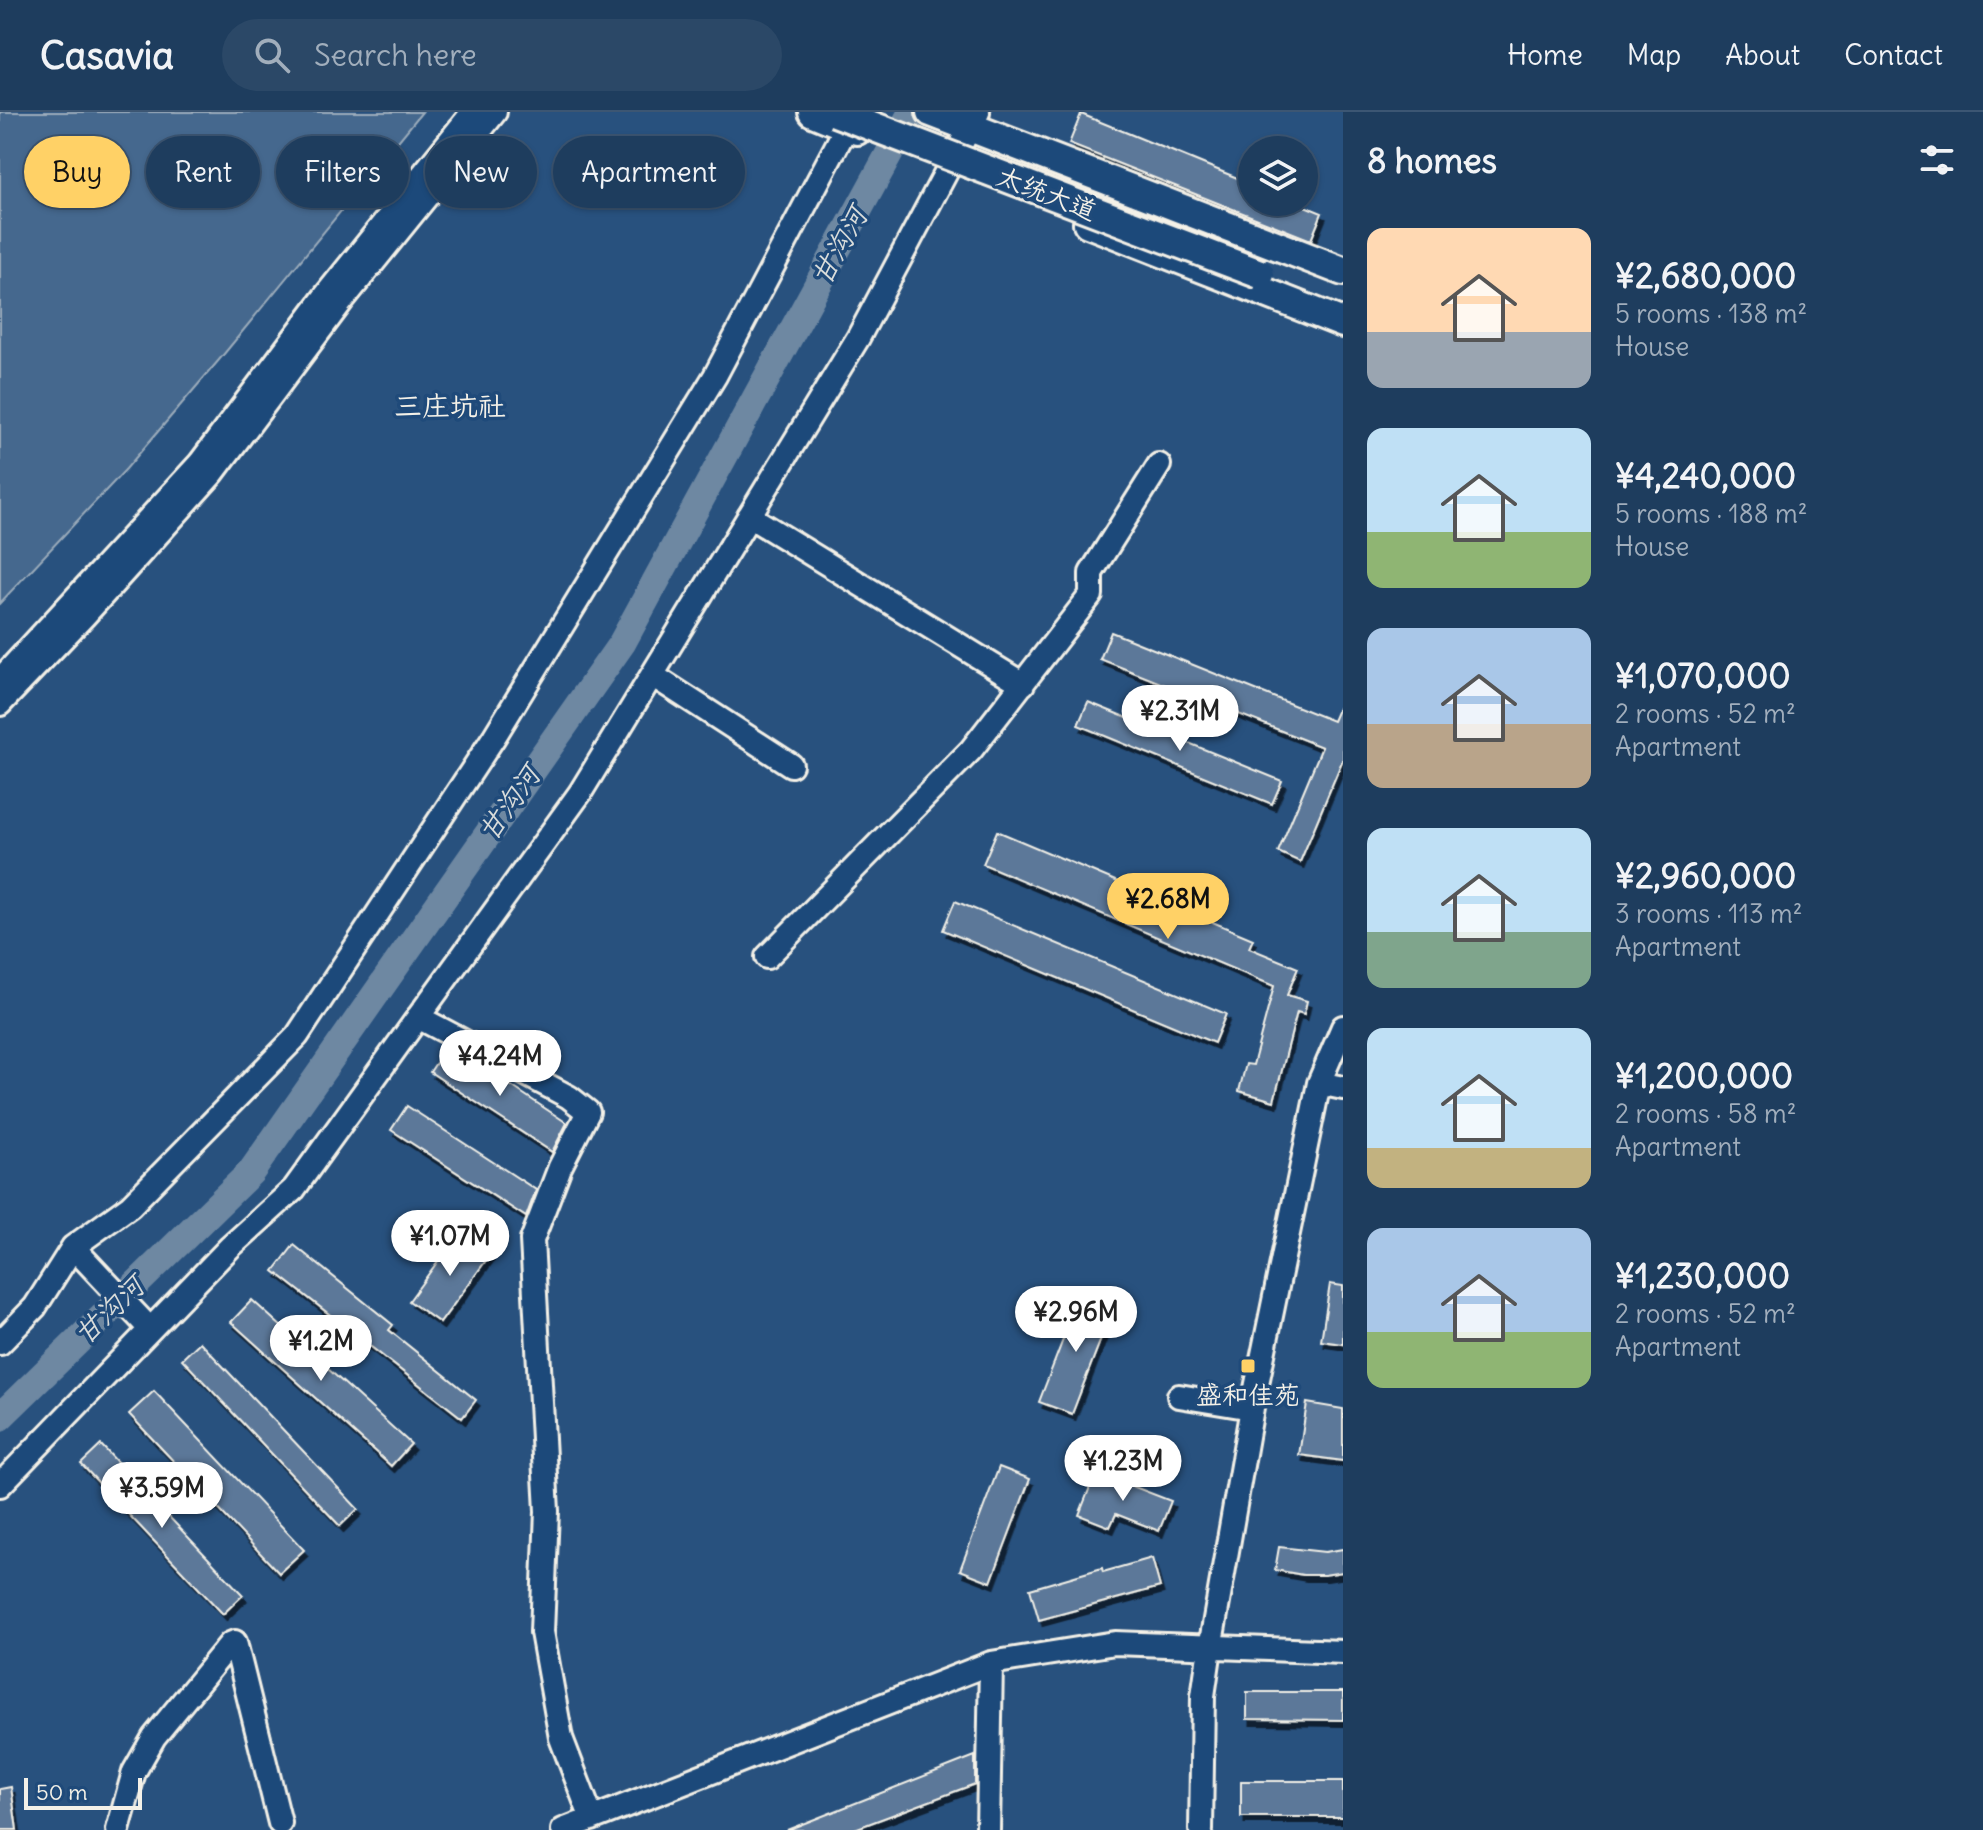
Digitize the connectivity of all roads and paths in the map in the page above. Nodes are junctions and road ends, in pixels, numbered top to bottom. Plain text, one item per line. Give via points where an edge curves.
1 (473, 112) edge
2 (495, 112) edge
3 (813, 112) edge
4 (887, 112) edge
5 (956, 117) edge
6 (850, 124) edge
7 (938, 162) junction
8 (1263, 265) junction
9 (1343, 271) edge
10 (1343, 287) edge
11 (1343, 307) edge
12 (1343, 323) edge
13 (1159, 465) dead end
14 (749, 516) junction
15 (652, 675) junction
16 (0, 680) edge
17 (1023, 684) junction
18 (0, 704) edge
19 (791, 765) dead end
20 (767, 957) dead end
21 (418, 1017) junction
22 (1343, 1027) edge
23 (1319, 1083) junction
24 (1343, 1088) edge
25 (73, 1247) junction
26 (143, 1321) junction
27 (0, 1343) edge
28 (1179, 1396) dead end
29 (1252, 1408) junction
30 (0, 1485) edge
31 (1210, 1648) junction
32 (1343, 1652) edge
33 (991, 1663) junction
34 (592, 1819) junction
35 (280, 1823) dead end
36 (118, 1830) edge
37 (563, 1830) edge
38 (988, 1830) edge
39 (1201, 1830) edge

1 - 16 street via 200,463
2 - 18 street via 342,301 213,473
3 - 6 main road
4 - 8 main road, 太统大道
5 - 7 street
5 - 9 main road
6 - 7 main road
6 - 8 main road, 太统大道, bridge
6 - 25 street via 715,376 494,737 297,1036 130,1206
7 - 12 main road
7 - 14 street via 858,338
8 - 10 main road
8 - 11 main road
13 - 17 street via 1091,573 1091,595
14 - 15 street
14 - 17 street
15 - 19 street
15 - 21 street via 580,793
17 - 20 street via 971,750
21 - 26 street via 294,1189
21 - 34 street via 588,1112 532,1240 547,1511 542,1632 561,1738
22 - 23 street
23 - 24 street
23 - 29 street
25 - 26 street
25 - 27 street via 35,1307
26 - 30 street
28 - 29 street
29 - 31 street
31 - 32 street
31 - 33 street via 1115,1643
31 - 39 street via 1203,1696
33 - 34 street
33 - 38 street
34 - 37 street
35 - 36 street via 235,1642 154,1737 134,1772

